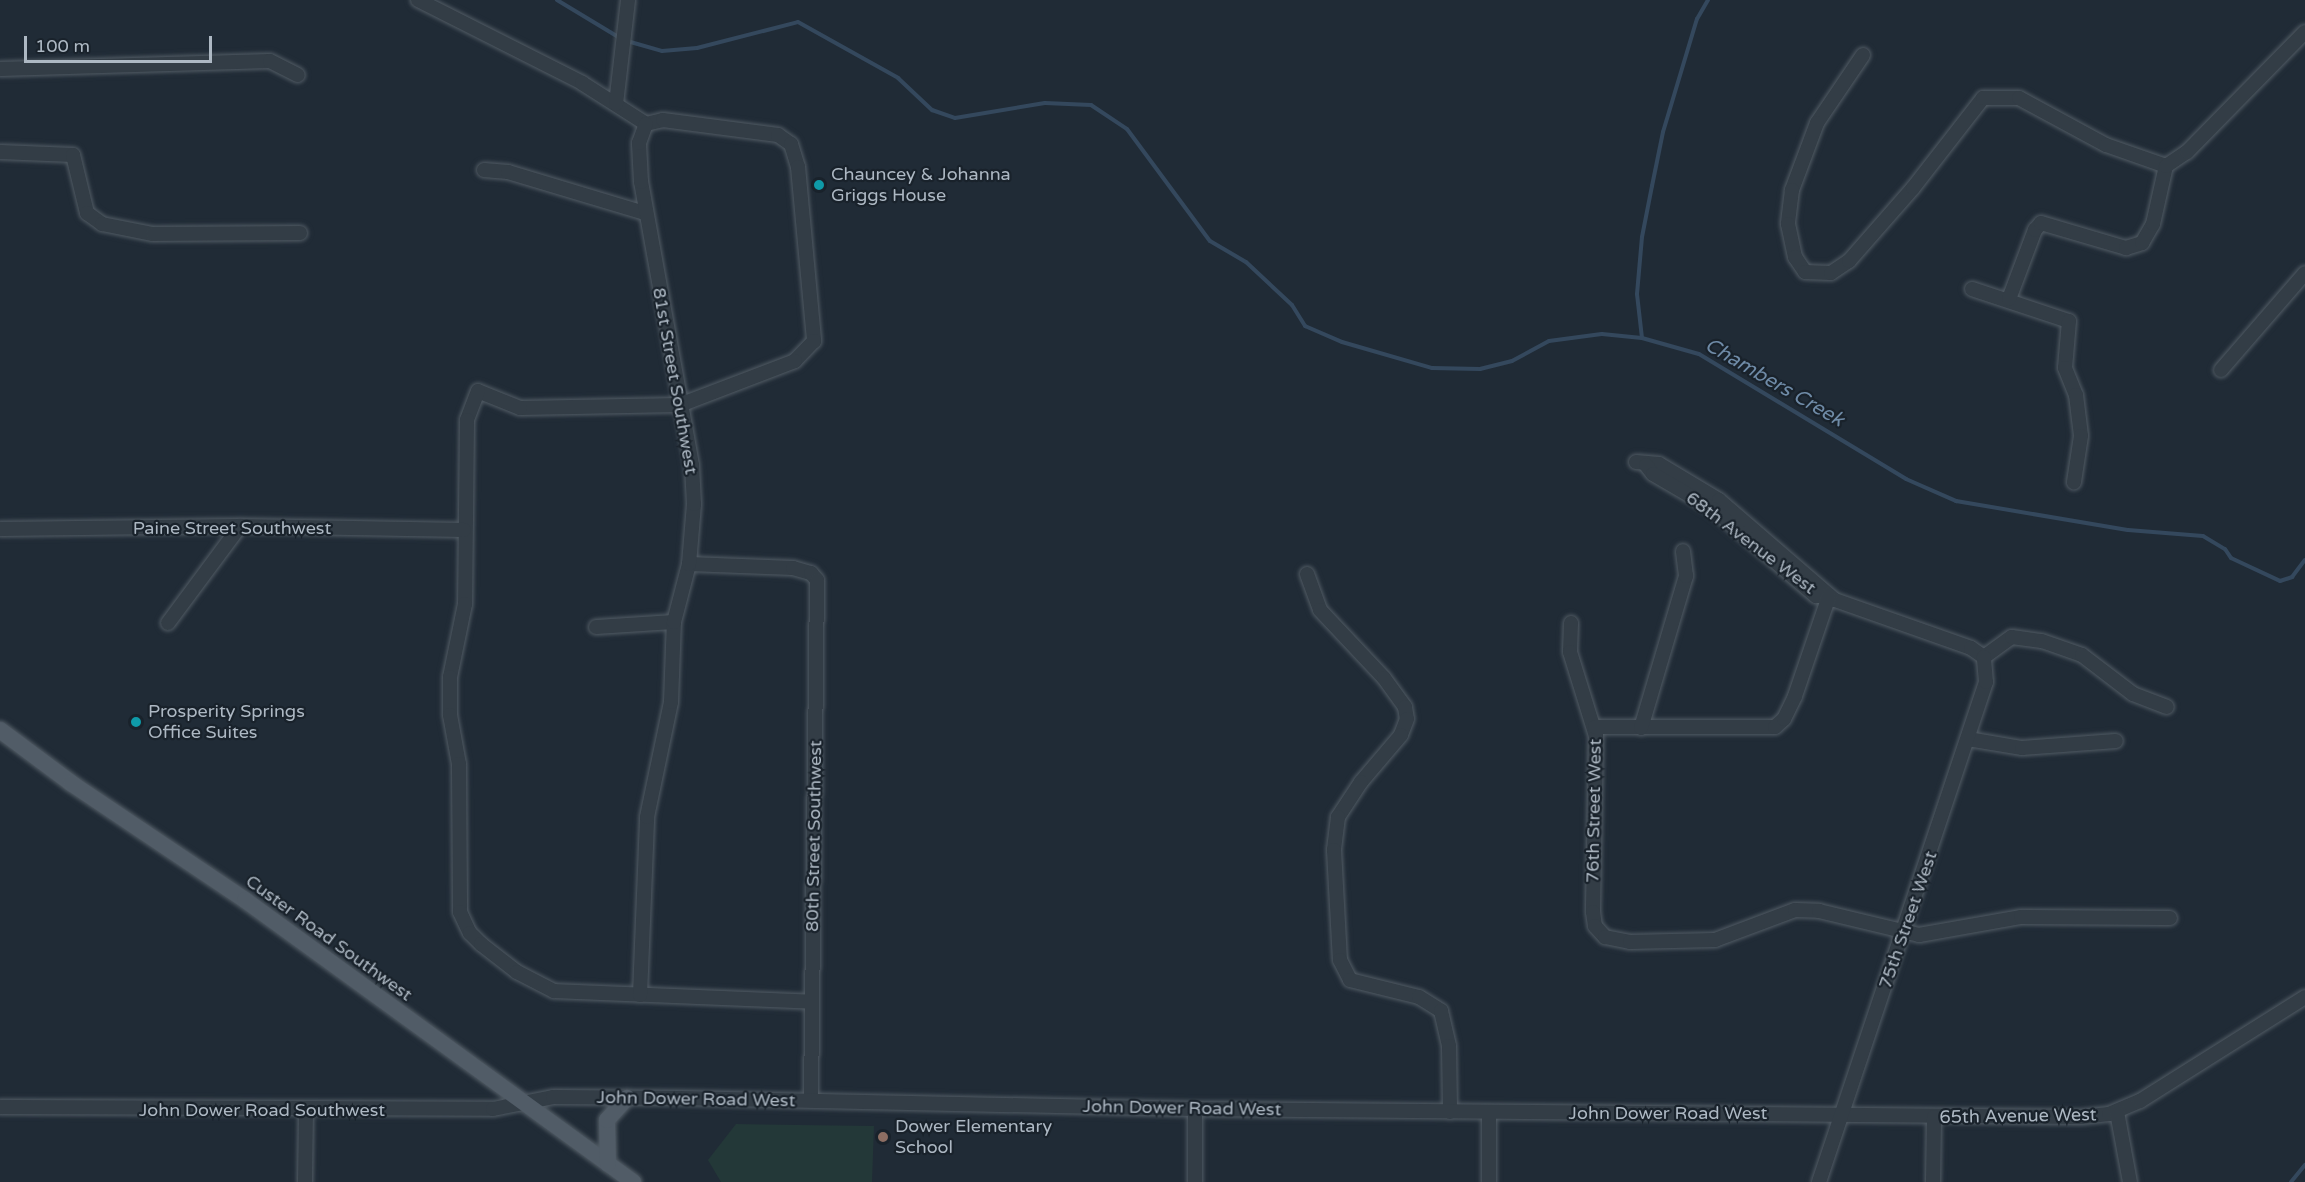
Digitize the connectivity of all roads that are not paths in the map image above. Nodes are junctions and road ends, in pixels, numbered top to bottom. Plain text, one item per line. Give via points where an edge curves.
1 (418, 0) edge
2 (628, 0) edge
3 (2305, 32) edge
4 (1863, 56) dead end
5 (0, 69) edge
6 (298, 75) dead end
7 (616, 104) junction
8 (646, 124) junction
9 (0, 152) edge
10 (2166, 166) junction
11 (484, 170) dead end
12 (645, 213) junction
13 (300, 233) dead end
14 (2305, 273) edge
15 (1972, 289) dead end
16 (2009, 299) junction
17 (2221, 370) dead end
18 (680, 405) junction
19 (1641, 463) dead end
20 (2074, 482) dead end
21 (240, 526) junction
22 (0, 529) edge
23 (464, 530) junction
24 (1683, 551) dead end
25 (689, 564) junction
26 (1307, 574) dead end
27 (1828, 596) junction
28 (674, 622) junction
29 (168, 623) dead end
30 (1571, 623) dead end
31 (596, 627) dead end
32 (1984, 657) junction
33 (2167, 707) dead end
34 (1595, 727) junction
35 (1641, 728) junction
36 (0, 730) edge
37 (1968, 739) junction
38 (2116, 741) dead end
39 (2170, 918) dead end
40 (1903, 933) junction
41 (640, 995) junction
42 (2305, 997) edge
43 (812, 1002) junction
44 (627, 1098) junction
45 (811, 1100) junction
46 (522, 1103) junction
47 (0, 1107) edge
48 (1195, 1109) junction
49 (306, 1110) junction
50 (1450, 1112) junction
51 (1489, 1112) junction
52 (2117, 1112) junction
53 (1842, 1114) junction
54 (1934, 1117) junction
55 (608, 1164) junction
56 (305, 1182) edge
57 (633, 1182) edge
58 (1195, 1182) edge
59 (1489, 1182) edge
60 (1819, 1182) edge
61 (1933, 1182) edge
62 (2130, 1182) edge

1 - 7 street
2 - 7 street
3 - 10 street via 2187,152
4 - 10 street via 1817,123 1792,190 1788,224 1795,257 1805,272 1831,273 1849,261 1913,188 1983,98 2019,98 2080,133
5 - 6 street via 270,61
7 - 8 street
8 - 12 street, 81st Street Southwest via 638,156
8 - 18 street via 663,120 778,135 791,144 798,167 814,341 795,361
9 - 13 street via 73,155 87,213 102,224 153,234
10 - 16 street via 2153,224 2142,243 2126,248 2041,223
11 - 12 street via 508,172
12 - 18 street, 81st Street Southwest
14 - 17 street
15 - 16 street
16 - 20 street via 2065,318 2071,326 2065,368 2076,395 2081,436
18 - 23 street via 520,408 478,391 467,420
18 - 25 street, 81st Street Southwest via 693,474
19 - 27 street, 68th Avenue West via 1713,509 1816,596
21 - 22 street, Paine Street Southwest
21 - 23 street, Paine Street Southwest
21 - 29 street
23 - 41 street via 465,604 450,700 459,764 459,902 465,925 481,944 543,987
24 - 35 street via 1686,576
25 - 28 street, 81st Street Southwest
25 - 43 street, 80th Street Southwest via 793,568 812,573 817,580
26 - 50 street via 1320,610 1384,678 1405,707 1407,719 1401,735 1361,782 1338,817 1334,850 1340,960 1350,980 1419,997 1442,1011 1448,1035
27 - 32 street, 68th Avenue West via 1851,608 1971,648
27 - 35 street via 1795,696 1778,726 1757,730
28 - 31 street
28 - 41 street, 81st Street Southwest via 671,702 647,817
30 - 34 street, 76th Street West via 1570,652
32 - 33 street via 2012,637 2042,641 2082,655 2133,694
32 - 37 street, 75th Street West via 1987,679
34 - 35 street
34 - 40 street, 76th Street West via 1593,903 1598,931 1608,939 1715,940 1796,910 1819,911
36 - 46 main road, Custer Road Southwest via 71,783 245,900
37 - 38 street via 2011,748
37 - 40 street, 75th Street West
39 - 40 street via 2038,916 1928,934
40 - 53 street, 75th Street West
41 - 43 street
42 - 52 street, 65th Avenue West
43 - 45 street, 80th Street Southwest
44 - 45 street, John Dower Road West
44 - 46 street, John Dower Road West via 553,1097
44 - 55 main road via 607,1120
45 - 48 street, John Dower Road West
46 - 49 street, John Dower Road Southwest via 493,1109
46 - 55 main road, Custer Road Southwest
47 - 49 street, John Dower Road Southwest
48 - 50 street, John Dower Road West
48 - 58 street
49 - 56 street
50 - 51 street, John Dower Road West
51 - 53 street, John Dower Road West
51 - 59 street
52 - 54 street, 65th Avenue West via 2081,1118
52 - 62 street
53 - 54 street, 65th Avenue West
53 - 60 street, 75th Street West
54 - 61 street
55 - 57 main road, Custer Road Southwest

